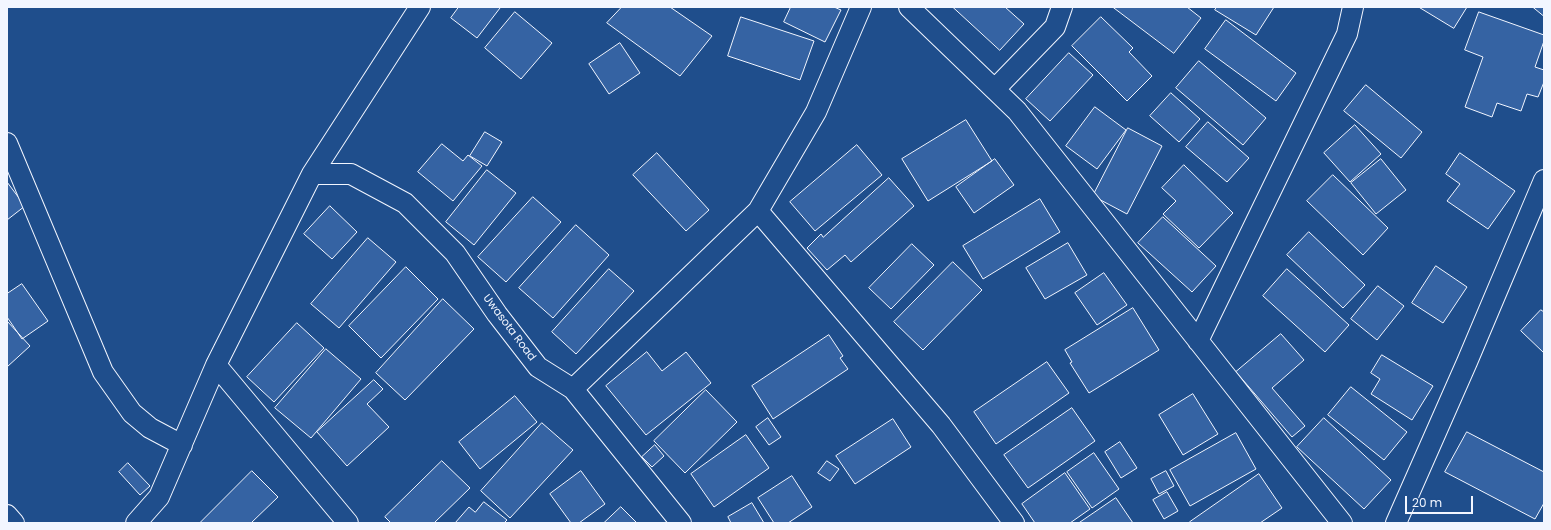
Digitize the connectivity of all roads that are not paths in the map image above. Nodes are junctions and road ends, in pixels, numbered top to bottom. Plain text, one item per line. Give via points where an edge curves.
1 (420, 7) edge
2 (860, 7) edge
3 (909, 7) edge
4 (1062, 7) edge
5 (1353, 7) edge
6 (995, 89) junction
7 (7, 143) edge
8 (312, 174) junction
9 (1544, 180) edge
10 (758, 211) junction
11 (1198, 341) junction
12 (216, 365) junction
13 (573, 388) junction
14 (182, 445) junction
15 (7, 515) edge
16 (14, 523) edge
17 (136, 523) edge
18 (348, 523) edge
19 (681, 523) edge
20 (1014, 523) edge
21 (1342, 523) edge
22 (1396, 523) edge

1 - 8 street
2 - 10 street via 816,112
3 - 6 street
4 - 6 street via 1055,27
5 - 11 street via 1347,34
6 - 11 street via 1017,111
7 - 14 street via 103,372 132,413 150,428
8 - 12 street
8 - 13 street, Uwasota Road via 351,174 405,204 455,253 538,367
9 - 22 street
10 - 13 street
10 - 20 street via 941,425
11 - 21 street
12 - 14 street
12 - 18 street
13 - 19 street, Uwasota Road
14 - 17 street via 159,497
15 - 16 street

